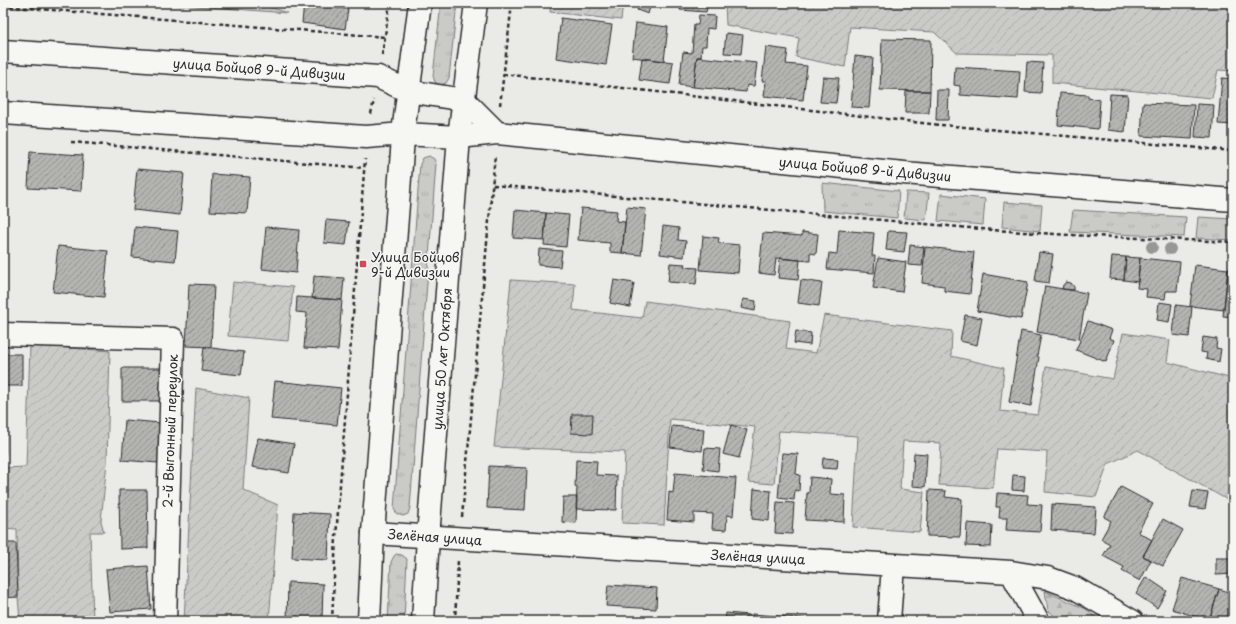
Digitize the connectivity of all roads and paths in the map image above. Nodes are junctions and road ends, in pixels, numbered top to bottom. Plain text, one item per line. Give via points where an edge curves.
1 (390, 3) edge
2 (420, 3) edge
3 (476, 3) edge
4 (512, 3) edge
5 (3, 6) edge
6 (385, 36) junction
7 (3, 51) edge
8 (503, 74) junction
9 (378, 77) junction
10 (408, 91) junction
11 (464, 100) junction
12 (3, 113) edge
13 (497, 133) junction
14 (403, 134) junction
15 (366, 137) junction
16 (459, 137) junction
17 (66, 142) dead end
18 (1233, 151) edge
19 (364, 168) junction
20 (493, 185) junction
21 (1233, 200) edge
22 (1233, 242) edge
23 (3, 334) edge
24 (373, 533) junction
25 (428, 537) junction
26 (460, 539) junction
27 (893, 565) junction
28 (1011, 572) junction
29 (1023, 595) junction
30 (165, 621) edge
31 (332, 621) edge
32 (369, 621) edge
33 (423, 621) edge
34 (454, 621) edge
35 (889, 621) edge
36 (1020, 621) edge
37 (1038, 621) edge
38 (1132, 621) edge

1 - 6 path
2 - 10 main road
3 - 11 main road, улица 50 лет Октября
4 - 8 path
5 - 6 path
6 - 9 path
7 - 9 main road, улица Бойцов 9-й Дивизии
8 - 13 path
8 - 18 path via 931,124
9 - 10 main road, улица Бойцов 9-й Дивизии
9 - 15 path
10 - 11 main road, улица Бойцов 9-й Дивизии
10 - 14 main road
11 - 13 main road
11 - 16 main road, улица 50 лет Октября
12 - 15 main road, улица Бойцов 9-й Дивизии
13 - 16 main road, улица Бойцов 9-й Дивизии
13 - 20 path
13 - 21 main road, улица Бойцов 9-й Дивизии via 882,171
14 - 15 main road, улица Бойцов 9-й Дивизии
14 - 16 main road, улица Бойцов 9-й Дивизии
14 - 24 main road
15 - 19 path
16 - 25 main road, улица 50 лет Октября
17 - 19 path
19 - 31 path via 337,521
20 - 22 path via 992,230 1070,236
20 - 26 path
23 - 30 main road, 2-й Выгонный переулок via 173,339
24 - 25 main road, Зелёная улица
24 - 32 main road
25 - 26 main road, Зелёная улица
25 - 33 main road, улица 50 лет Октября
26 - 27 main road, Зелёная улица
26 - 34 path
27 - 28 main road, Зелёная улица
27 - 35 main road
28 - 29 main road
28 - 38 main road, Зелёная улица via 1048,578 1075,588
29 - 36 main road
29 - 37 main road

